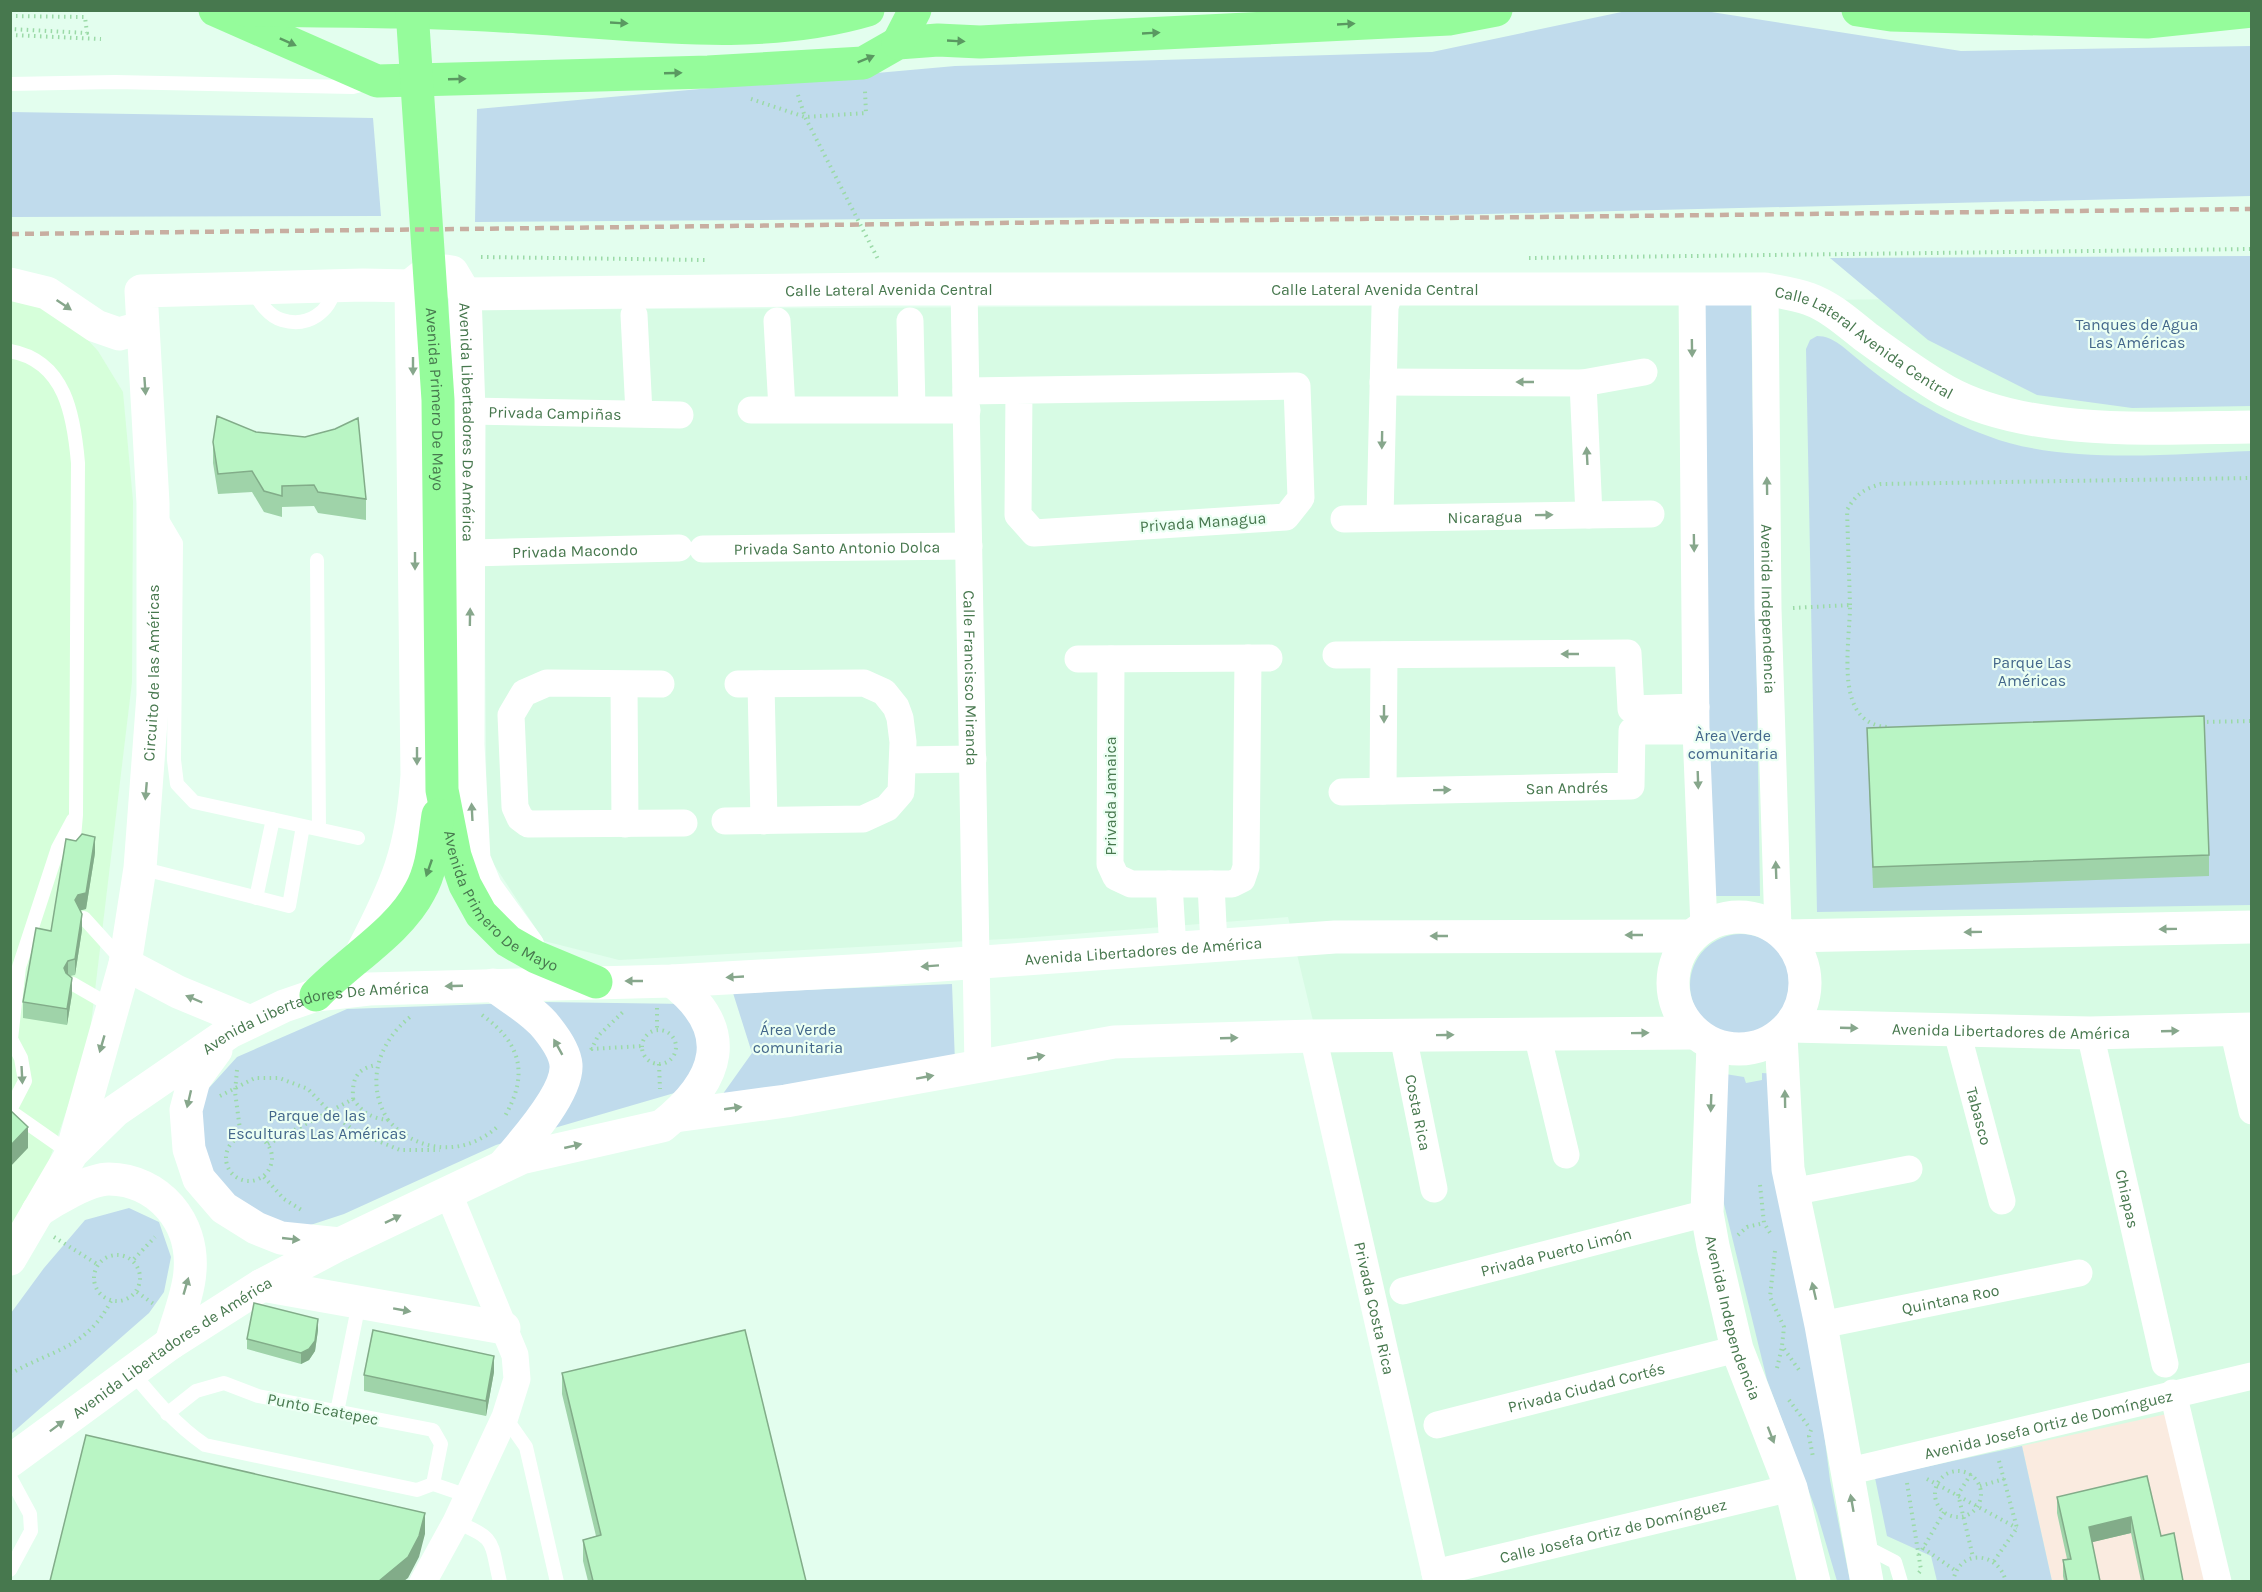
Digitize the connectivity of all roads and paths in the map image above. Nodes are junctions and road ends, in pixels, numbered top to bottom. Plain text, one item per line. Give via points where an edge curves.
1 (215, 10) edge
2 (245, 10) edge
3 (412, 10) edge
4 (868, 10) edge
5 (915, 10) edge
6 (1496, 10) edge
7 (1858, 10) edge
8 (2252, 11) edge
9 (10, 16) edge
10 (10, 29) edge
11 (10, 35) edge
12 (101, 39) dead end
13 (898, 44) junction
14 (863, 63) junction
15 (377, 81) junction
16 (10, 84) edge
17 (797, 92) dead end
18 (741, 96) dead end
19 (805, 117) junction
20 (2252, 249) edge
21 (482, 257) dead end
22 (1521, 258) dead end
23 (715, 260) dead end
24 (880, 267) junction
25 (10, 285) edge
26 (411, 286) junction
27 (964, 288) junction
28 (1391, 288) junction
29 (1765, 289) junction
30 (1692, 290) junction
31 (465, 294) junction
32 (634, 315) dead end
33 (777, 321) dead end
34 (910, 321) dead end
35 (141, 328) junction
36 (10, 351) edge
37 (1644, 372) dead end
38 (1383, 382) junction
39 (1583, 383) junction
40 (1019, 391) junction
41 (967, 400) junction
42 (782, 409) junction
43 (912, 409) junction
44 (751, 410) dead end
45 (470, 411) junction
46 (639, 413) junction
47 (680, 415) dead end
48 (2252, 427) edge
49 (2252, 478) edge
50 (153, 503) junction
51 (1651, 514) dead end
52 (1589, 515) junction
53 (1380, 518) junction
54 (1344, 519) dead end
55 (969, 546) junction
56 (691, 549) joint
57 (471, 554) junction
58 (317, 560) dead end
59 (1850, 605) junction
60 (1768, 609) junction
61 (1336, 655) dead end
62 (1384, 655) junction
63 (1078, 659) dead end
64 (1111, 659) junction
65 (661, 684) dead end
66 (624, 685) junction
67 (1696, 719) junction
68 (2252, 721) edge
69 (2193, 722) edge
70 (1900, 727) edge
71 (973, 749) junction
72 (903, 751) junction
73 (511, 756) junction
74 (455, 770) junction
75 (1383, 791) junction
76 (1342, 792) dead end
77 (76, 815) junction
78 (273, 819) junction
79 (725, 821) dead end
80 (764, 821) junction
81 (684, 823) dead end
82 (625, 824) junction
83 (303, 826) junction
84 (319, 829) junction
85 (358, 838) dead end
86 (73, 849) edge
87 (140, 868) junction
88 (1168, 884) junction
89 (1211, 884) junction
90 (256, 898) junction
91 (84, 918) edge
92 (2239, 927) edge
93 (1698, 931) junction
94 (1782, 932) junction
95 (1214, 946) junction
96 (1173, 949) junction
97 (362, 952) junction
98 (976, 963) junction
99 (125, 964) junction
100 (672, 981) junction
101 (596, 982) junction
102 (73, 984) edge
103 (316, 995) junction
104 (482, 997) junction
105 (113, 1007) junction
106 (417, 1013) dead end
107 (239, 1027) junction
108 (2242, 1029) edge
109 (1786, 1031) junction
110 (1957, 1032) junction
111 (2090, 1033) junction
112 (1537, 1034) junction
113 (1313, 1036) junction
114 (1403, 1036) junction
115 (11, 1039) edge
116 (1704, 1039) junction
117 (676, 1047) joint
118 (376, 1065) junction
119 (978, 1068) junction
120 (235, 1086) junction
121 (353, 1099) junction
122 (213, 1105) dead end
123 (10, 1111) edge
124 (329, 1111) junction
125 (2252, 1111) edge
126 (675, 1116) junction
127 (388, 1120) junction
128 (241, 1137) junction
129 (268, 1144) junction
130 (442, 1149) junction
131 (72, 1153) junction
132 (1566, 1155) dead end
133 (502, 1167) junction
134 (1909, 1169) dead end
135 (1760, 1180) dead end
136 (1434, 1189) dead end
137 (448, 1192) junction
138 (1792, 1192) junction
139 (2002, 1201) dead end
140 (1707, 1213) junction
141 (1764, 1223) junction
142 (26, 1225) edge
143 (1773, 1239) dead end
144 (1732, 1240) dead end
145 (340, 1244) junction
146 (1774, 1246) dead end
147 (10, 1259) edge
148 (97, 1264) junction
149 (2079, 1273) dead end
150 (262, 1286) junction
151 (1403, 1292) dead end
152 (111, 1301) junction
153 (359, 1303) junction
154 (1821, 1325) junction
155 (504, 1328) junction
156 (171, 1343) junction
157 (1782, 1346) junction
158 (1737, 1350) junction
159 (2165, 1364) dead end
160 (131, 1370) junction
161 (1802, 1373) dead end
162 (10, 1374) edge
163 (1776, 1376) dead end
164 (2252, 1376) edge
165 (2173, 1393) junction
166 (1784, 1394) dead end
167 (337, 1412) junction
168 (167, 1414) junction
169 (505, 1417) junction
170 (1813, 1423) dead end
171 (1437, 1425) dead end
172 (1811, 1429) junction
173 (1993, 1437) junction
174 (10, 1461) edge
175 (1898, 1464) junction
176 (1831, 1468) junction
177 (1971, 1474) junction
178 (10, 1477) edge
179 (2004, 1479) junction
180 (433, 1484) junction
181 (1937, 1484) junction
182 (1980, 1486) junction
183 (1791, 1488) junction
184 (1958, 1494) junction
185 (468, 1496) junction
186 (1978, 1506) junction
187 (1944, 1512) junction
188 (1963, 1516) junction
189 (456, 1522) junction
190 (2017, 1528) junction
191 (1859, 1543) junction
192 (1923, 1548) junction
193 (1918, 1555) junction
194 (1973, 1557) junction
195 (1994, 1562) junction
196 (10, 1570) edge
197 (1956, 1571) junction
198 (1465, 1574) edge
199 (1436, 1577) edge
200 (423, 1581) edge
201 (500, 1581) edge
202 (557, 1581) edge
203 (1814, 1581) edge
204 (1867, 1581) edge
205 (1901, 1581) edge
206 (1911, 1581) edge
207 (1953, 1581) edge
208 (2006, 1581) edge
209 (2218, 1581) edge

1 -> 15 highway
2 -> 4 highway via 443,12 711,28 784,26
3 - 74 highway, Avenida Primero De Mayo via 438,400
5 - 13 highway
13 -> 6 highway via 1449,19
7 - 8 highway via 1891,15 2147,22
9 - 10 path via 85,17 87,33
11 - 12 path
14 -> 13 highway
15 -> 14 highway via 708,72
14 - 19 path via 866,113
15 - 16 lane via 354,87
17 - 19 path
18 - 19 path
19 - 24 path
20 - 22 path
21 - 23 path
24 - 27 main road, Calle Lateral Avenida Central
24 - 31 main road, Calle Lateral Avenida Central
25 -> 35 main road via 46,293 96,326 119,334
26 - 31 main road, Avenida Libertadores De América via 429,272 441,270 452,272
26 - 35 main road, Circuito de las Américas via 141,291
26 -> 97 main road via 417,775 414,818 392,896
27 - 28 main road, Calle Lateral Avenida Central
27 - 41 street, Calle Francisco Miranda
28 - 30 main road, Calle Lateral Avenida Central
28 - 38 street via 1385,307
29 - 30 main road, Calle Lateral Avenida Central
29 - 48 main road, Calle Lateral Avenida Central via 1795,295 1829,309 1904,365 1948,392 1986,407 2032,420 2147,429
60 -> 29 street, Avenida Independencia
30 -> 67 street
31 - 45 main road, Avenida Libertadores De América
32 - 46 street, Privada Campiñas
33 - 42 street
34 - 43 street
35 -> 50 main road, Circuito de las Américas
36 - 77 lane via 41,366 62,387 74,417 78,463
37 - 39 street
39 -> 38 street
38 -> 53 street
52 -> 39 street
40 - 40 street, Privada Managua via 1297,386 1301,498 1286,517 1034,533 1018,515
40 - 41 street, Privada Managua
41 - 43 street, Privada Managua
41 - 55 street, Calle Francisco Miranda
42 - 43 street, Privada Managua
42 - 44 street, Privada Managua
45 - 46 street, Privada Campiñas
45 - 57 main road, Avenida Libertadores De América
46 - 47 street, Privada Campiñas
49 - 59 path via 1881,484 1864,489 1847,510
50 - 78 lane via 176,543 177,784 194,802
50 -> 87 main road, Circuito de las Américas via 153,695
51 - 52 street, Nicaragua
53 -> 52 street, Nicaragua
53 - 54 street, Nicaragua
55 - 56 street, Privada Santo Antonio Dolca
55 - 71 street, Calle Francisco Miranda
56 - 57 street, Privada Macondo
74 -> 57 main road, Avenida Libertadores De América
58 - 84 lane
59 - 60 path
59 - 70 path via 1849,696 1864,721 1876,728
94 -> 60 street, Avenida Independencia
61 - 62 street
67 -> 62 street via 1631,709 1628,653
62 -> 75 street
63 - 64 street, Privada Jamaica
64 - 88 street, Privada Jamaica via 1110,864 1116,877 1131,884
64 - 89 street, Privada Jamaica via 1258,658 1246,867 1242,879 1232,884
65 - 66 street
66 - 73 street via 547,683 524,693 511,715
66 - 82 street
75 -> 67 street, San Andrés via 1631,786 1632,731
67 -> 93 street
68 - 69 path
71 - 72 street
71 - 98 street, Calle Francisco Miranda
72 - 80 street via 901,792 880,813 863,819
72 - 80 street via 896,707 876,687 864,683 749,684
73 - 74 street
73 - 82 street via 514,807 528,824
74 -> 97 highway, Avenida Primero De Mayo via 422,889 408,911
101 -> 74 highway, Avenida Primero De Mayo via 508,941 481,914 455,856
75 - 76 street, San Andrés
77 - 86 lane
77 - 115 lane via 58,848 25,968
78 - 83 lane
78 - 90 lane
79 - 80 street
81 - 82 street
83 - 84 lane
83 - 90 lane via 289,906
84 - 85 lane
87 - 90 lane
87 - 99 main road, Circuito de las Américas
88 - 89 street, Privada Jamaica
88 - 96 street
89 - 95 street
91 - 99 lane
92 -> 94 main road
93 - 94 main road via 1722,919 1741,916 1760,920
93 -> 95 main road, Avenida Libertadores de América via 1335,937
93 - 116 main road via 1676,962 1673,977 1677,1007
94 - 109 main road via 1803,964 1806,980 1802,1005
95 - 96 main road, Avenida Libertadores de América
96 - 98 main road, Avenida Libertadores de América
97 - 103 highway, Avenida Primero De Mayo
98 -> 100 main road, Avenida Libertadores de América
98 - 119 street, Calle Francisco Miranda
99 - 105 main road, Circuito de las Américas
107 -> 99 main road
100 -> 101 main road, Avenida Libertadores de América
100 - 126 main road via 701,1008 711,1026 715,1048 710,1069
101 - 104 main road, Avenida Libertadores De América
102 - 105 lane
104 -> 103 main road, Avenida Libertadores De América via 369,989
103 - 107 main road, Avenida Libertadores De América
104 - 130 path via 517,1057 519,1082 502,1122 488,1135 468,1145
133 -> 104 main road via 539,1125 566,1066 547,1027
105 -> 131 main road, Circuito de las Américas
106 - 118 path via 394,1030
107 - 120 path via 242,1050
107 - 131 main road, Avenida Libertadores De América via 115,1111
107 -> 145 main road via 194,1080 186,1110 189,1149 199,1179 224,1208 256,1228 281,1238
111 -> 108 main road, Avenida Libertadores de América
108 - 125 street
109 -> 110 main road, Avenida Libertadores de América
109 - 116 main road via 1760,1047 1736,1050
138 -> 109 main road via 1788,1168
110 - 111 main road, Avenida Libertadores de América
110 - 139 street, Tabasco
111 - 159 street, Chiapas
114 -> 112 main road
112 -> 116 main road
112 - 132 street
113 - 114 main road
119 -> 113 main road via 1114,1042
113 - 199 street, Privada Costa Rica
114 - 136 street, Costa Rica
115 -> 123 lane via 21,1058 25,1081
116 -> 140 main road, Avenida Independencia
117 - 117 path via 672,1058 659,1064 646,1059 642,1047 648,1033 657,1031 670,1036
118 - 121 path via 362,1068 355,1077
118 - 127 path via 376,1091
126 -> 119 main road
120 - 122 path
120 - 124 path via 255,1077 279,1077 308,1089
120 - 128 path
121 - 124 path
121 - 127 path via 373,1118
123 - 131 lane
124 - 129 path
124 - 130 path via 356,1132 400,1150
133 -> 126 main road via 521,1158 662,1126
127 - 130 path via 417,1143
128 - 129 path via 249,1134
128 - 129 path via 231,1143 226,1154 226,1165 240,1179 252,1181 269,1170 273,1160
131 - 142 main road
133 - 137 main road
134 - 138 street
135 - 141 path
145 -> 137 main road
137 - 155 street
154 -> 138 main road
140 - 151 street, Privada Puerto Limón
140 - 158 main road, Avenida Independencia
141 - 143 path
141 - 144 path via 1747,1227
142 - 147 main road
142 - 148 path
156 -> 142 main road via 190,1272 188,1237 173,1207 146,1187 108,1179 63,1194
145 - 150 main road, Avenida Libertadores de América
146 - 157 path via 1770,1297 1784,1327
148 - 152 path via 93,1274 95,1287
148 - 152 path via 125,1254 134,1259 140,1272 137,1292 126,1299
149 - 154 street, Quintana Roo
150 - 153 main road
150 - 156 main road, Avenida Libertadores de América
152 - 162 path via 86,1336
153 -> 155 main road
153 - 167 lane
154 - 176 main road
155 - 169 street via 515,1354 517,1379
156 - 160 main road, Avenida Libertadores de América
157 - 161 path
157 - 163 path
158 - 171 street, Privada Ciudad Cortés
158 -> 183 main road, Avenida Independencia
160 - 168 lane
174 -> 160 main road, Avenida Libertadores de América
164 - 165 street, Avenida Josefa Ortiz de Domínguez
165 - 173 street, Avenida Josefa Ortiz de Domínguez
165 - 209 street
166 - 172 path
167 - 168 lane, Punto Ecatepec via 258,1396 224,1383 196,1391
167 - 180 lane, Punto Ecatepec via 433,1430 441,1444
168 - 180 lane via 181,1429 206,1445 417,1490
169 - 185 street
169 - 202 lane via 526,1446
170 - 172 path
172 - 176 path via 1809,1436
173 - 175 street, Avenida Josefa Ortiz de Domínguez
173 - 177 path
173 - 179 path
175 - 176 street, Avenida Josefa Ortiz de Domínguez
175 - 181 path
175 - 193 path
191 -> 176 main road
177 - 181 path via 1955,1470
177 - 182 path
177 - 184 path
178 - 196 lane via 30,1514 31,1531
179 - 182 path
179 - 190 path
180 - 185 lane
181 - 184 path
181 - 187 path via 1936,1501
182 - 186 path
183 - 198 street, Calle Josefa Ortiz de Domínguez
183 - 203 main road, Avenida Independencia
184 - 186 path
184 - 188 path
185 - 189 street
186 - 188 path
186 - 190 path
187 - 188 path
187 - 192 path
188 - 194 path
189 - 200 street
189 - 201 lane via 486,1535
190 - 195 path
191 - 204 main road
191 - 205 lane via 1895,1562
192 - 193 path
192 - 197 path
193 - 206 path via 1921,1570
194 - 195 path
194 - 197 path
195 - 208 path via 2004,1572
197 - 207 path
198 - 199 street, Calle Josefa Ortiz de Domínguez

